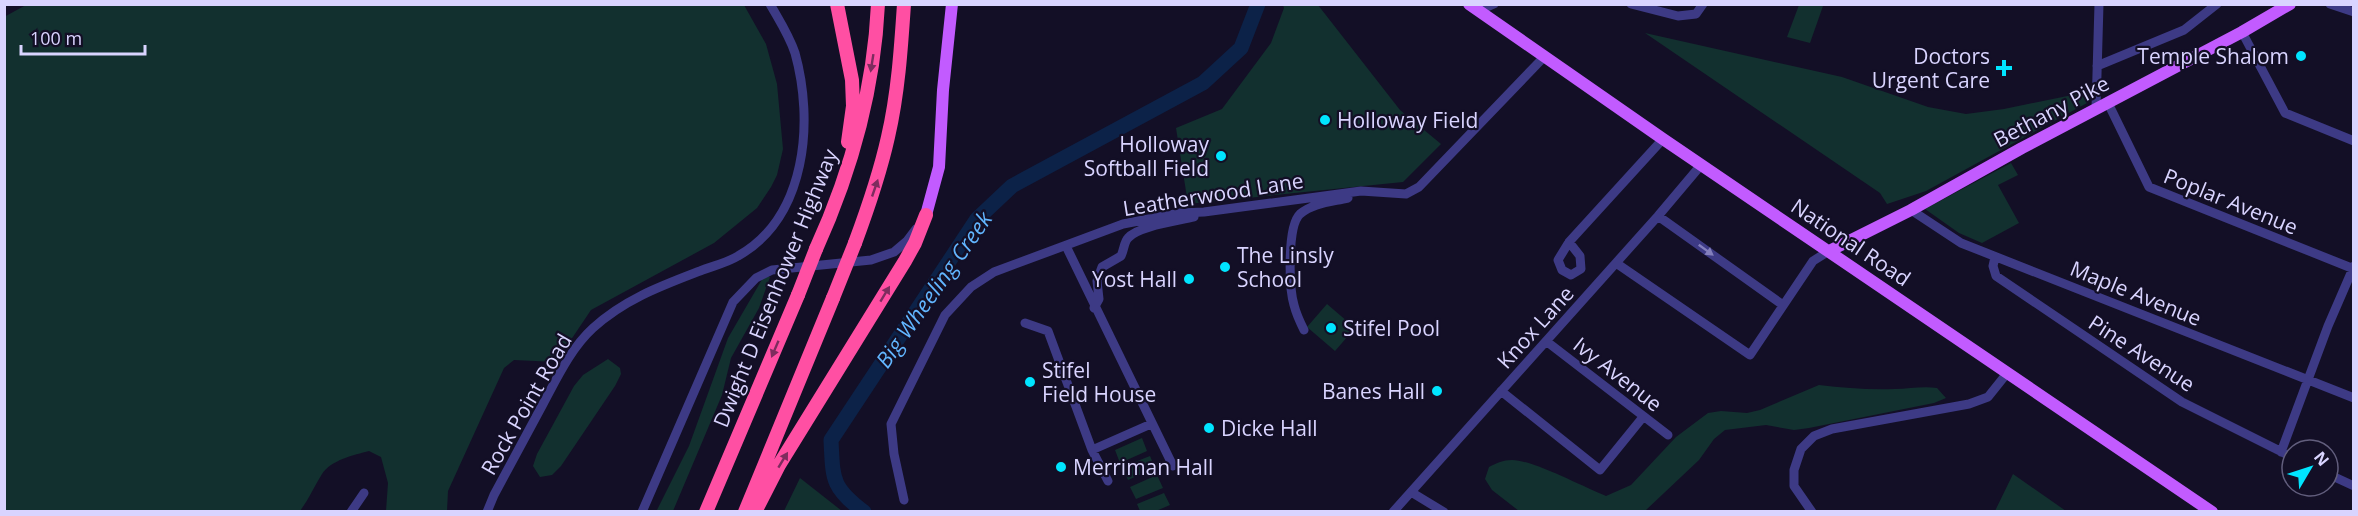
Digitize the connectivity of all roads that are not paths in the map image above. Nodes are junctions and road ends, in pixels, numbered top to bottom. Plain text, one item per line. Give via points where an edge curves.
1 (770, 4) edge
2 (837, 4) edge
3 (878, 4) edge
4 (904, 4) edge
5 (952, 4) edge
6 (1494, 4) edge
7 (1631, 4) edge
8 (1703, 4) edge
9 (2099, 4) edge
10 (2217, 4) edge
11 (2290, 4) edge
12 (2330, 4) edge
13 (1476, 7) edge
14 (2354, 12) edge
15 (2242, 32) junction
16 (1545, 56) junction
17 (2097, 66) junction
18 (2108, 103) junction
19 (2096, 109) junction
20 (1663, 139) junction
21 (2354, 141) edge
22 (1701, 165) junction
23 (1376, 192) junction
24 (1911, 210) junction
25 (1204, 212) junction
26 (926, 215) junction
27 (1658, 216) junction
28 (826, 226) junction
29 (1569, 242) dead end
30 (1066, 246) junction
31 (1829, 251) junction
32 (1995, 257) junction
33 (1616, 263) junction
34 (2353, 268) edge
35 (1783, 305) junction
36 (1094, 308) junction
37 (1025, 323) dead end
38 (1305, 330) dead end
39 (1546, 341) junction
40 (2008, 372) junction
41 (2307, 381) junction
42 (1501, 391) junction
43 (2354, 398) edge
44 (1643, 417) junction
45 (1151, 424) junction
46 (1668, 435) dead end
47 (2286, 438) edge
48 (1092, 450) junction
49 (2280, 451) edge
50 (1173, 466) dead end
51 (2340, 480) edge
52 (1108, 481) dead end
53 (2354, 486) edge
54 (1411, 492) junction
55 (364, 493) dead end
56 (904, 500) dead end
57 (351, 512) edge
58 (487, 512) edge
59 (642, 512) edge
60 (706, 512) edge
61 (746, 512) edge
62 (755, 512) edge
63 (1393, 512) edge
64 (1444, 512) edge
65 (1812, 512) edge
66 (2212, 512) edge

1 - 58 street, Rock Point Road via 794,51 804,109 803,146 787,204 771,228 738,256 640,294 592,329 570,356
2 - 28 highway via 852,80 853,106 848,144
3 -> 28 highway, Dwight D Eisenhower Highway via 874,52 853,154
61 -> 4 highway, bridge via 877,181 889,135
5 - 26 main road via 939,167
6 - 13 street
7 - 8 street via 1678,16 1693,16
9 - 17 street
10 - 17 street via 2184,30
11 - 15 main road, Bethany Pike
12 - 14 street
13 - 16 main road, National Road
15 - 18 main road, Bethany Pike
15 - 21 street via 2285,113
16 - 20 main road, National Road
16 - 23 street, Leatherwood Lane via 1419,187 1406,194
17 - 19 street
18 - 19 main road, Bethany Pike
18 - 34 street, Poplar Avenue via 2149,187
19 - 24 main road, Bethany Pike
20 - 22 main road, National Road
20 - 29 street
22 - 27 street, Knox Lane
22 - 31 main road, National Road
23 - 25 street, Leatherwood Lane
23 - 38 street via 1311,206 1298,216 1292,229 1291,291
24 - 31 main road, Bethany Pike
24 - 32 street, Maple Avenue via 1961,243
25 - 30 street, Leatherwood Lane via 1123,224
25 - 36 street via 1130,236 1121,256 1102,267 1097,281 1099,299
26 - 59 street via 907,242 894,252 871,260 772,270 746,286 733,302
62 -> 26 highway via 905,261
27 - 33 street, Knox Lane
27 -> 35 street
28 -> 60 highway, Dwight D Eisenhower Highway, bridge
30 - 36 street
30 - 56 street, Leatherwood Lane via 994,272 971,287 945,315 891,424
31 - 35 street via 1813,261
31 - 40 main road, National Road
32 - 41 street, Maple Avenue
32 - 49 street, Pine Avenue via 1996,276 2085,338 2182,402
33 - 35 street via 1750,355
33 - 39 street, Knox Lane
34 - 41 street
36 - 45 street
37 - 48 street via 1048,332
39 - 42 street, Knox Lane
39 - 44 street, Ivy Avenue
40 - 65 street via 1988,397 1969,404 1832,429 1814,436 1801,449 1794,470 1794,486
40 - 66 main road, National Road
41 - 43 street, Maple Avenue
41 - 47 street
42 - 44 street via 1600,471
42 - 54 street, Knox Lane
44 - 46 street, Ivy Avenue
45 - 48 street
45 - 50 street
48 - 52 street
51 - 53 street
54 - 63 street, Knox Lane
54 - 64 street
55 - 57 street

